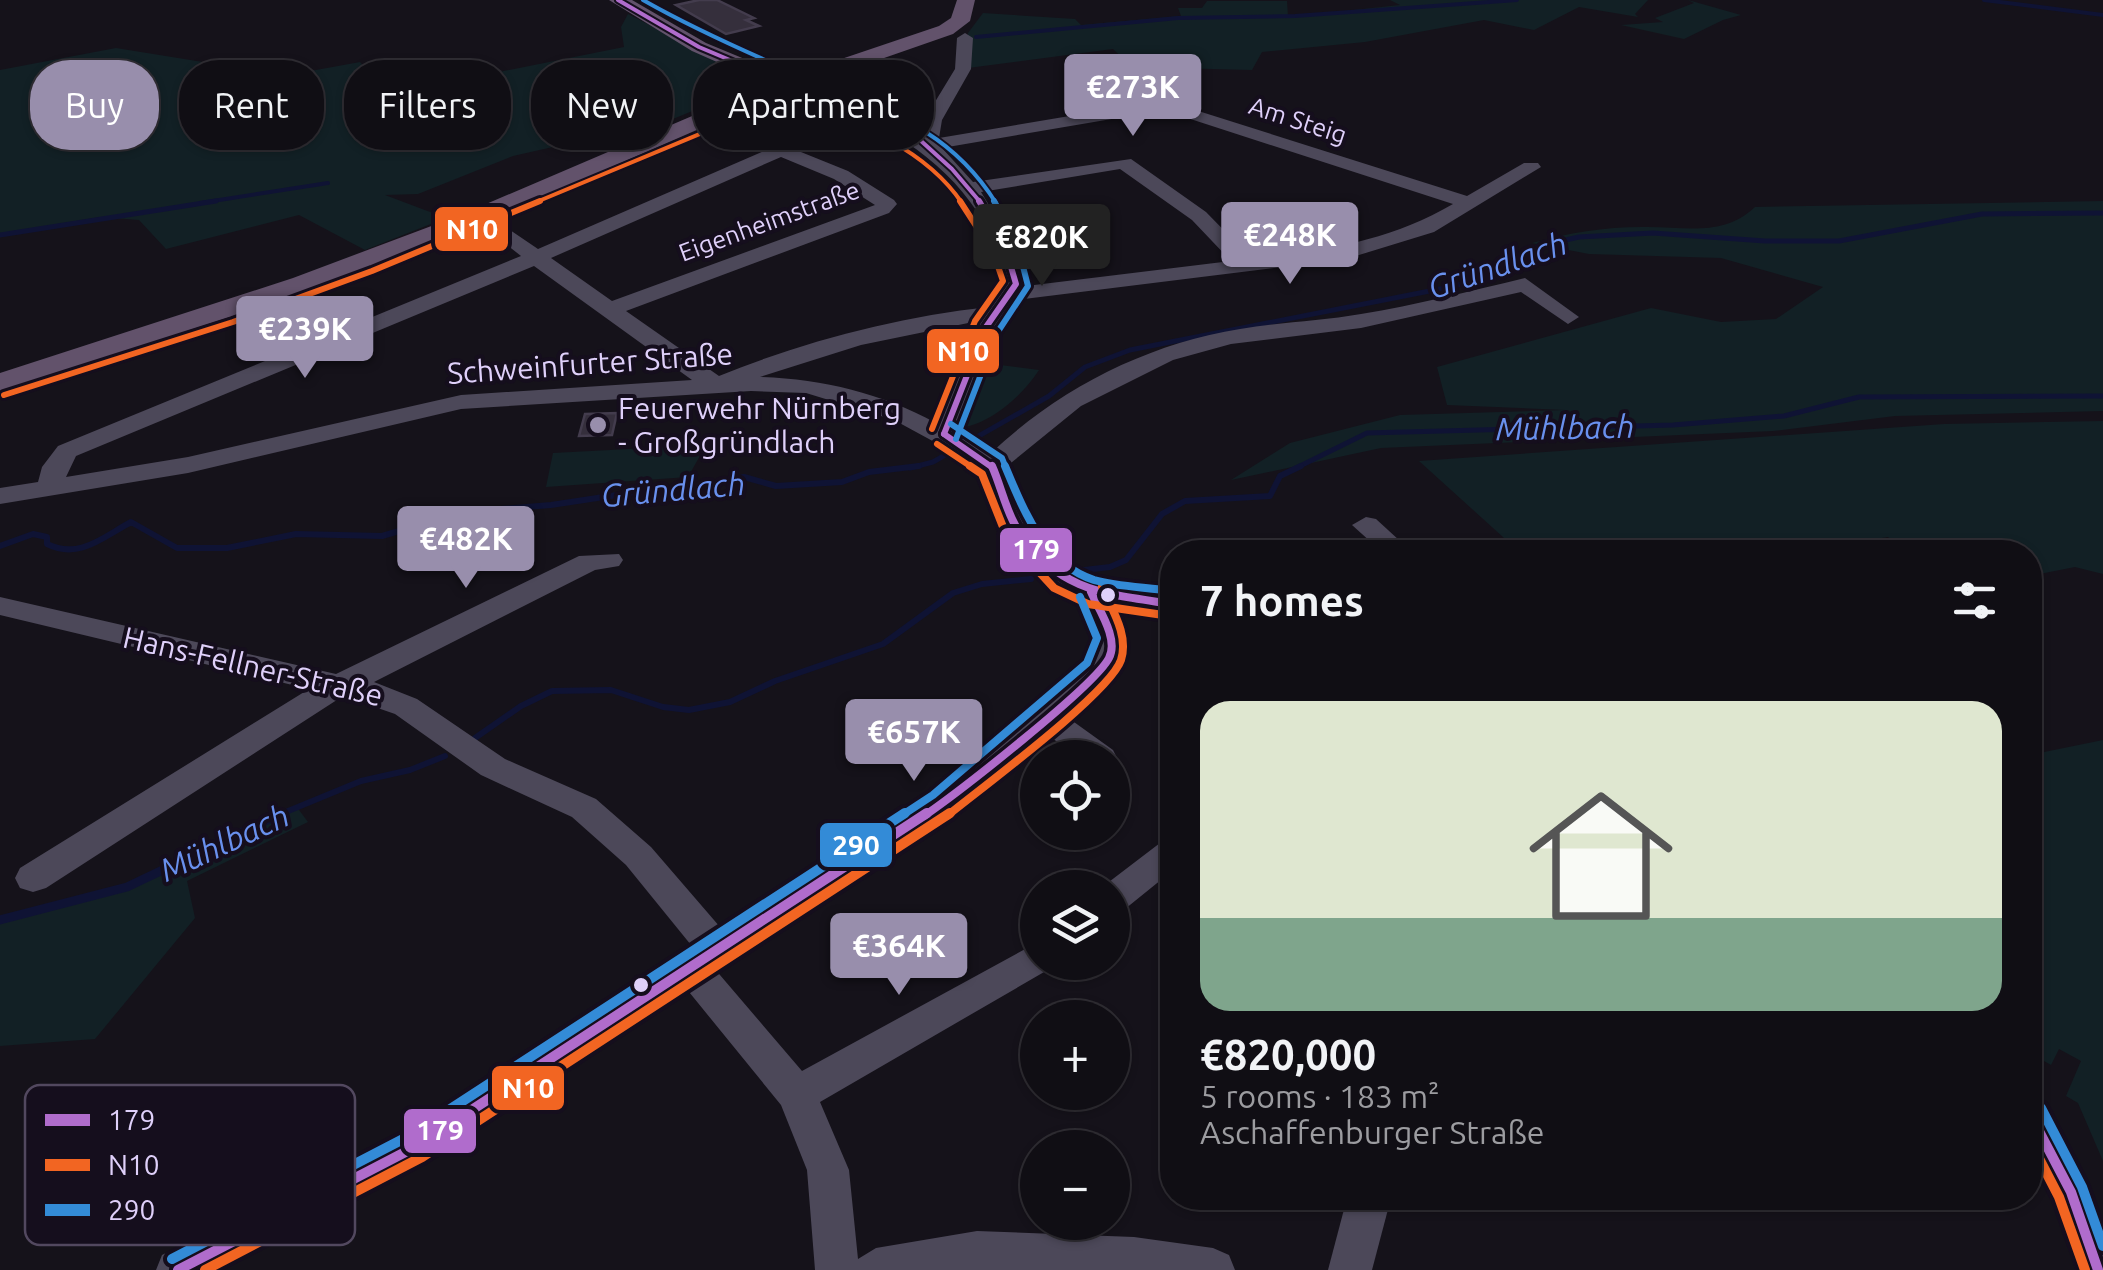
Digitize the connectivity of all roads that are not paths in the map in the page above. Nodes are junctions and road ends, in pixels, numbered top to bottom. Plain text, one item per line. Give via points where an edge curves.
1 (618, 0) edge
2 (966, 0) edge
3 (964, 38) dead end
4 (730, 60) edge
5 (856, 60) edge
6 (934, 117) edge
7 (693, 123) edge
8 (934, 141) edge
9 (775, 150) edge
10 (779, 150) edge
11 (930, 150) edge
12 (1531, 168) dead end
13 (966, 189) junction
14 (1472, 204) junction
15 (503, 234) dead end
16 (536, 257) junction
17 (1248, 266) junction
18 (1012, 294) junction
19 (608, 310) junction
20 (993, 314) junction
21 (1568, 318) dead end
22 (749, 378) junction
23 (0, 383) edge
24 (717, 386) junction
25 (948, 437) junction
26 (987, 462) junction
27 (50, 488) junction
28 (0, 496) edge
29 (1366, 525) dead end
30 (1384, 540) edge
31 (609, 560) dead end
32 (1091, 592) junction
33 (1160, 602) edge
34 (0, 606) edge
35 (338, 686) junction
36 (1046, 717) junction
37 (1077, 740) edge
38 (1160, 861) edge
39 (33, 878) dead end
40 (1130, 885) edge
41 (702, 957) junction
42 (1020, 967) edge
43 (797, 1095) junction
44 (2042, 1137) edge
45 (355, 1179) edge
46 (1366, 1210) edge
47 (227, 1245) edge
48 (178, 1270) edge
49 (837, 1270) edge
50 (876, 1270) edge
51 (1213, 1270) edge
52 (1350, 1270) edge
53 (2098, 1270) edge

1 - 4 main road
2 - 5 main road via 952,27
3 - 6 street via 962,69
7 - 23 main road via 368,260
8 - 14 street, Am Steig via 1173,108
9 - 16 street
10 - 19 street, Eigenheimstraße via 887,204
11 - 13 street
12 - 14 street
13 - 17 street via 1124,163 1198,216
13 - 18 street via 1005,246 1016,275
14 - 17 street via 1389,242
15 - 16 street
16 - 19 street
16 - 27 street via 67,451
17 - 18 street
18 - 20 street
19 - 24 street
20 - 22 street via 940,321
20 - 25 street
21 - 26 street via 1525,285 1338,325 1232,337 1169,354 1072,400
22 - 24 street, Schweinfurter Straße
22 - 25 street, Schweinfurter Straße via 829,389
24 - 27 street, Schweinfurter Straße via 461,402 188,465
25 - 26 street, Schweinfurter Straße
26 - 32 street via 1024,538 1061,578
27 - 28 street, Schweinfurter Straße
29 - 30 street
31 - 35 street via 589,562
32 - 33 street
32 - 36 street via 1113,650
34 - 35 street, Hans-Fellner-Straße
35 - 39 street
35 - 41 street, Hans-Fellner-Straße via 373,690 413,708 492,766 582,806 662,878
36 - 37 street
36 - 41 street via 896,836
38 - 40 street
41 - 43 street, Hans-Fellner-Straße
41 - 45 street via 415,1148
42 - 43 street
43 - 49 street, Hans-Fellner-Straße via 828,1170
44 - 53 street via 2071,1192
46 - 52 street
47 - 48 street
50 - 51 street via 977,1252 1134,1258

